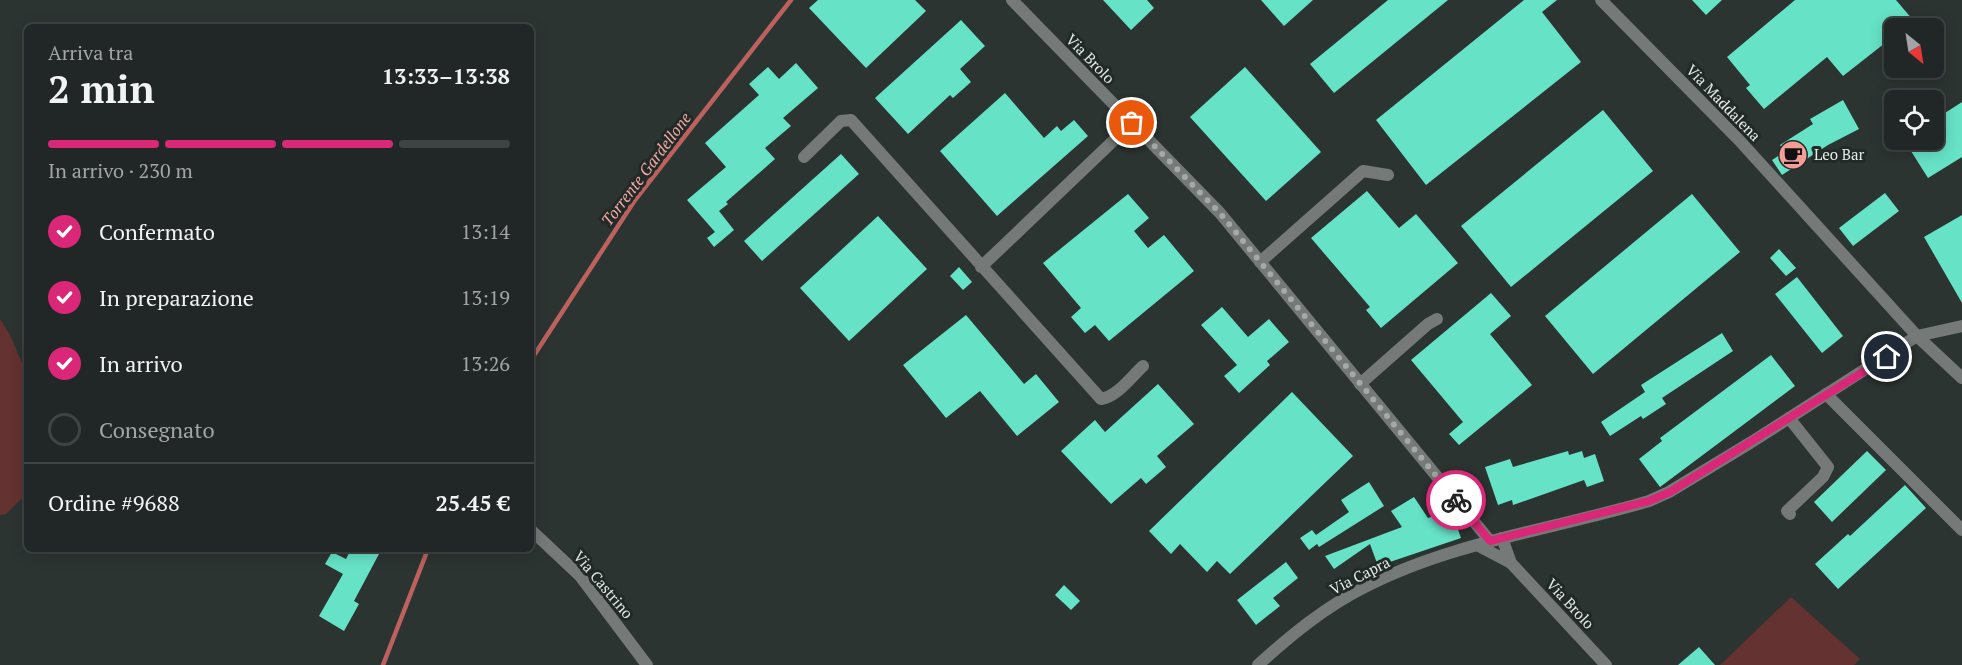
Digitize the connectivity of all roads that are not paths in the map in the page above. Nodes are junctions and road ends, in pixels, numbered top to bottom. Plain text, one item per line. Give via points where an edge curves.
1 (1012, 0) edge
2 (1602, 0) edge
3 (1132, 123) junction
4 (804, 156) dead end
5 (1388, 175) dead end
6 (1260, 262) junction
7 (981, 267) junction
8 (1437, 319) dead end
9 (1962, 326) edge
10 (1917, 336) junction
11 (1143, 366) dead end
12 (1962, 378) edge
13 (1360, 384) junction
14 (1826, 394) junction
15 (1789, 418) junction
16 (1790, 514) dead end
17 (1962, 530) edge
18 (534, 533) edge
19 (1496, 539) junction
20 (1477, 545) junction
21 (1511, 563) junction
22 (647, 665) edge
23 (1258, 665) edge
24 (1606, 665) edge

1 - 3 street, Via Brolo
2 - 10 street, Via Maddalena via 1739,140
3 - 6 street, Via Brolo via 1220,213
3 - 7 street
4 - 7 street via 841,121 851,120
5 - 6 street via 1363,171
6 - 13 street, Via Brolo
7 - 11 street via 1101,399 1117,391
8 - 13 street
9 - 10 street, Via Capra
10 - 12 street, Via Maddalena
10 - 14 street, Via Capra
13 - 19 street, Via Brolo
14 - 15 street, Via Capra
14 - 17 street
15 - 16 street via 1828,467 1823,477 1787,511
15 - 19 street, Via Capra via 1649,501
18 - 22 street, Via Castrino via 580,576
19 - 20 street, Via Capra
19 - 21 street, Via Brolo
20 - 21 street, Via Brolo
20 - 23 street, Via Capra via 1365,586 1310,620
21 - 24 street, Via Brolo

